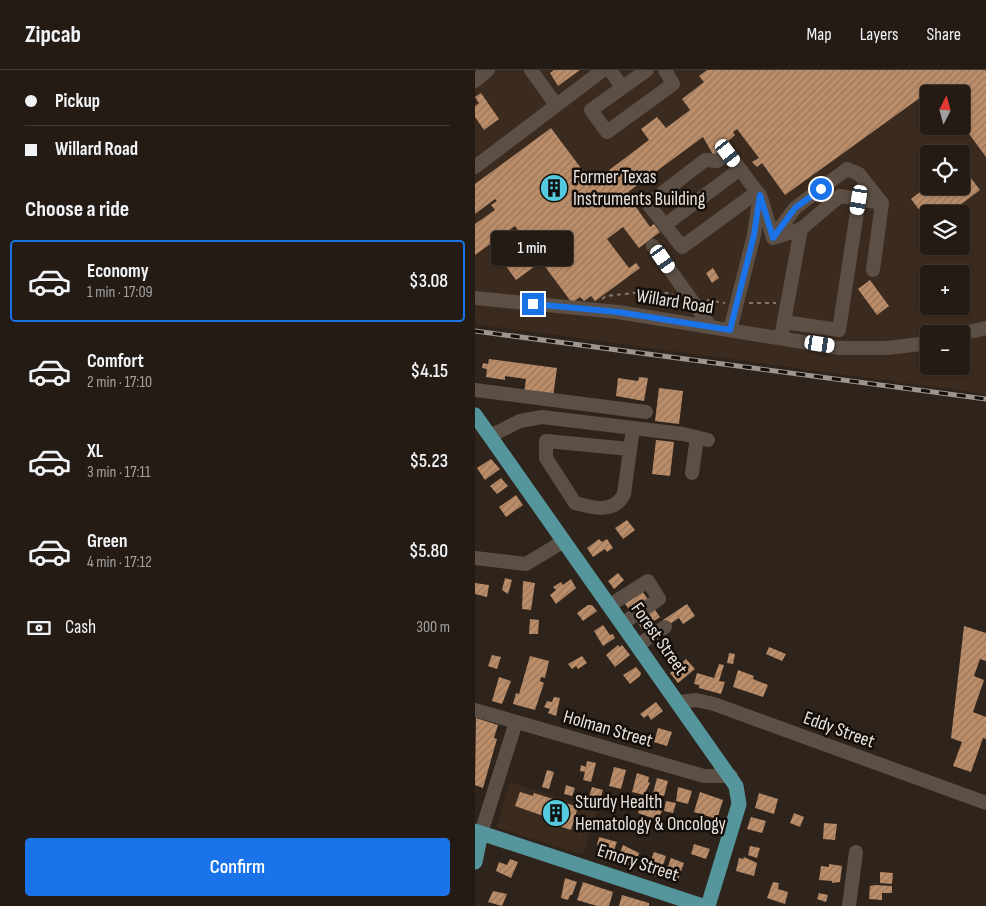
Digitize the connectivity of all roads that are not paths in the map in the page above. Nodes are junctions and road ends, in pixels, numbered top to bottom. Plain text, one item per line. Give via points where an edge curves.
1 (488, 70) edge
2 (531, 70) edge
3 (603, 70) edge
4 (611, 70) edge
5 (647, 70) edge
6 (665, 70) edge
7 (475, 82) edge
8 (621, 87) junction
9 (556, 105) junction
10 (475, 167) edge
11 (740, 169) junction
12 (758, 194) junction
13 (859, 200) junction
14 (883, 203) junction
15 (665, 225) junction
16 (801, 229) junction
17 (773, 238) junction
18 (653, 246) dead end
19 (873, 270) dead end
20 (475, 298) edge
21 (784, 322) junction
22 (710, 326) junction
23 (986, 328) edge
24 (730, 330) junction
25 (970, 332) edge
26 (781, 338) junction
27 (920, 344) edge
28 (475, 390) edge
29 (646, 412) dead end
30 (475, 415) edge
31 (633, 428) junction
32 (490, 436) junction
33 (630, 449) junction
34 (692, 473) dead end
35 (564, 541) junction
36 (475, 558) edge
37 (610, 605) junction
38 (623, 623) junction
39 (665, 627) dead end
40 (638, 645) junction
41 (679, 702) junction
42 (475, 710) edge
43 (516, 722) junction
44 (731, 776) junction
45 (986, 803) edge
46 (478, 832) edge
47 (856, 852) dead end
48 (475, 862) edge
49 (703, 906) edge
50 (708, 906) edge
51 (849, 906) edge

1 - 7 street
2 - 9 street
3 - 9 street
4 - 8 street
5 - 8 street
6 - 8 street via 673,84 607,132 591,110
9 - 10 street
11 - 12 street
11 - 15 street
11 - 15 street via 728,153 717,161 705,160 648,204
12 - 15 street via 683,248
12 - 17 street
12 - 24 street via 754,235
13 - 14 street
13 - 16 street via 840,196
13 - 21 street via 839,330
14 - 17 street via 859,174 847,170 795,208
14 - 19 street
16 - 17 street
16 - 21 street
18 - 22 street
20 - 22 street, Willard Road via 587,308
21 - 26 street
22 - 24 street, Willard Road
23 - 25 street
24 - 26 street, Willard Road
26 - 27 street, Willard Road via 839,348
28 - 29 street
30 - 32 main road, Forest Street
31 - 32 street via 542,417 520,421
31 - 33 street
31 - 34 street via 702,438
32 - 35 main road, Forest Street
33 - 33 street via 624,494 613,507 593,508 575,503 546,458 546,441
35 - 36 street via 526,564
35 - 37 main road, Forest Street
37 - 38 main road, Forest Street
37 - 38 street via 648,581 659,599
38 - 40 main road, Forest Street
39 - 40 street
40 - 41 main road, Forest Street
41 - 44 main road, Forest Street
41 - 45 street, Eddy Street via 695,700 714,704
42 - 43 street, Holman Street
43 - 44 street, Holman Street via 704,776
43 - 46 street
44 - 50 main road, Forest Street via 739,792 739,804
46 - 48 main road
46 - 49 main road, Emory Street
47 - 51 street

